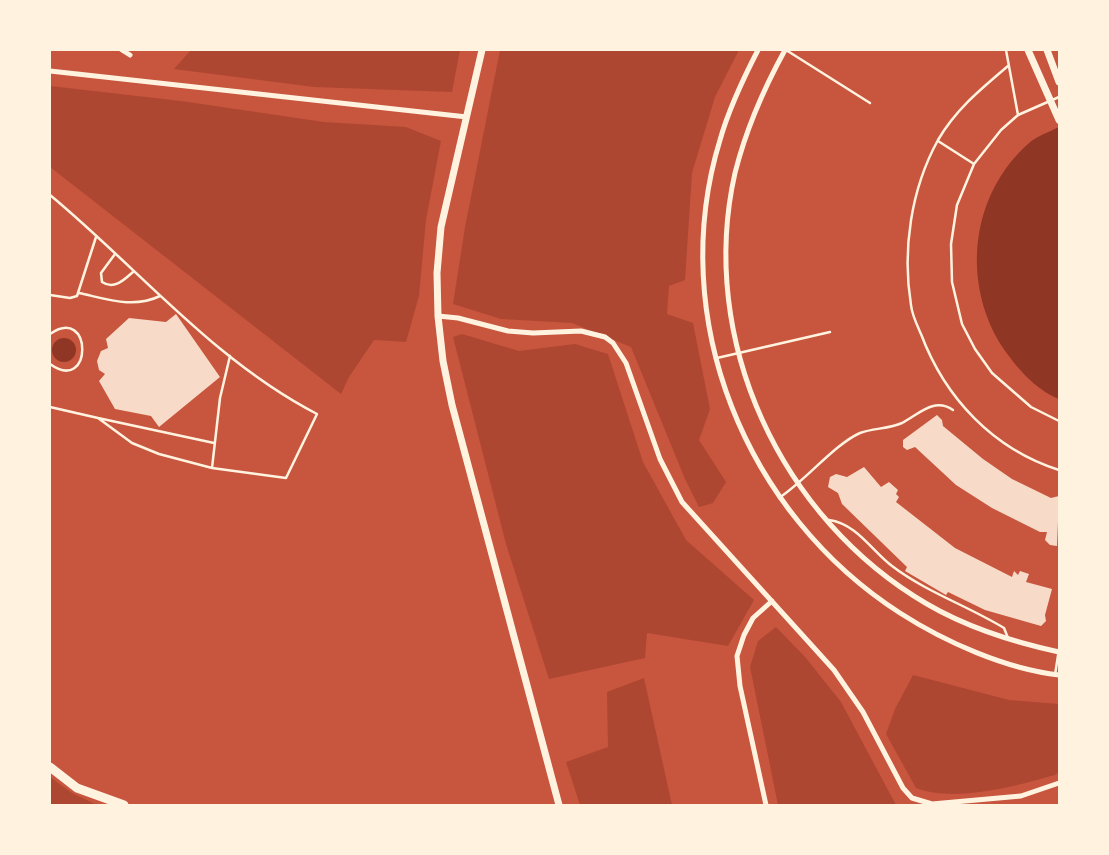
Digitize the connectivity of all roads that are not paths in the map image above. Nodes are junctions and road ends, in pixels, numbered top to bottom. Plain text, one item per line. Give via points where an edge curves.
1 (122, 50) edge
2 (482, 50) edge
3 (758, 50) edge
4 (786, 50) edge
5 (1006, 50) edge
6 (1028, 50) edge
7 (1047, 50) edge
8 (130, 56) dead end
9 (1008, 66) junction
10 (50, 71) edge
11 (1059, 82) edge
12 (1059, 97) edge
13 (870, 102) dead end
14 (1018, 115) junction
15 (467, 117) junction
16 (1059, 120) edge
17 (938, 140) junction
18 (974, 164) junction
19 (50, 195) edge
20 (96, 237) junction
21 (115, 254) junction
22 (133, 272) junction
23 (79, 293) junction
24 (50, 295) edge
25 (160, 296) junction
26 (438, 316) junction
27 (830, 332) dead end
28 (50, 334) edge
29 (738, 353) junction
30 (230, 356) junction
31 (716, 358) junction
32 (50, 364) edge
33 (50, 407) edge
34 (953, 410) dead end
35 (98, 418) junction
36 (1059, 421) edge
37 (214, 443) junction
38 (212, 468) junction
39 (1059, 470) edge
40 (798, 486) junction
41 (779, 498) junction
42 (825, 519) junction
43 (772, 601) junction
44 (1009, 640) junction
45 (1059, 651) edge
46 (1057, 675) edge
47 (50, 767) edge
48 (1059, 783) edge
49 (124, 805) edge
50 (558, 805) edge
51 (766, 805) edge

1 - 8 street
2 - 15 street
3 - 31 street via 738,89 722,132 708,194 704,258 706,304
4 - 13 lane
4 - 29 street via 764,89 747,131 735,174 728,218 726,264
5 - 9 lane
6 - 16 street
7 - 11 street
9 - 14 lane
9 - 17 lane via 968,100
10 - 15 street
12 - 14 lane
14 - 18 lane via 1001,130
15 - 26 street via 441,227
17 - 18 lane
17 - 39 lane via 924,171 910,224 907,263 911,307 927,350 949,390 976,420 1005,446 1039,464
18 - 36 lane via 957,205 951,244 952,282 962,324 992,373 1031,407
19 - 20 lane
20 - 21 lane
20 - 23 lane
21 - 22 lane
21 - 22 lane via 101,273 102,282 116,284
22 - 25 lane
23 - 24 lane via 74,298
23 - 25 lane via 128,303 147,302
25 - 30 lane
26 - 43 street via 508,331 581,331 605,337 613,343 626,363 660,459 682,502
26 - 50 street via 452,405
27 - 29 lane
28 - 32 lane via 57,330 70,330 80,338 84,351 79,362 68,369 55,368
29 - 31 lane
29 - 40 street via 760,417
30 - 37 lane
30 - 38 lane via 317,414 286,478
31 - 41 street via 731,407 752,454
33 - 35 lane
34 - 40 lane via 946,405 935,404 900,424 860,433 844,443
35 - 37 lane
35 - 38 lane via 132,443 158,454
37 - 38 lane
40 - 41 lane
40 - 42 street
41 - 46 street via 822,550 872,594 920,626 990,658
42 - 44 street via 856,552 912,595 967,625
42 - 44 lane via 850,526 892,566 1004,628
43 - 48 street via 834,670 912,798 932,804 976,801 1021,796
43 - 51 street via 753,618 737,656 740,686
44 - 45 street
45 - 46 lane
47 - 49 main road via 77,788

